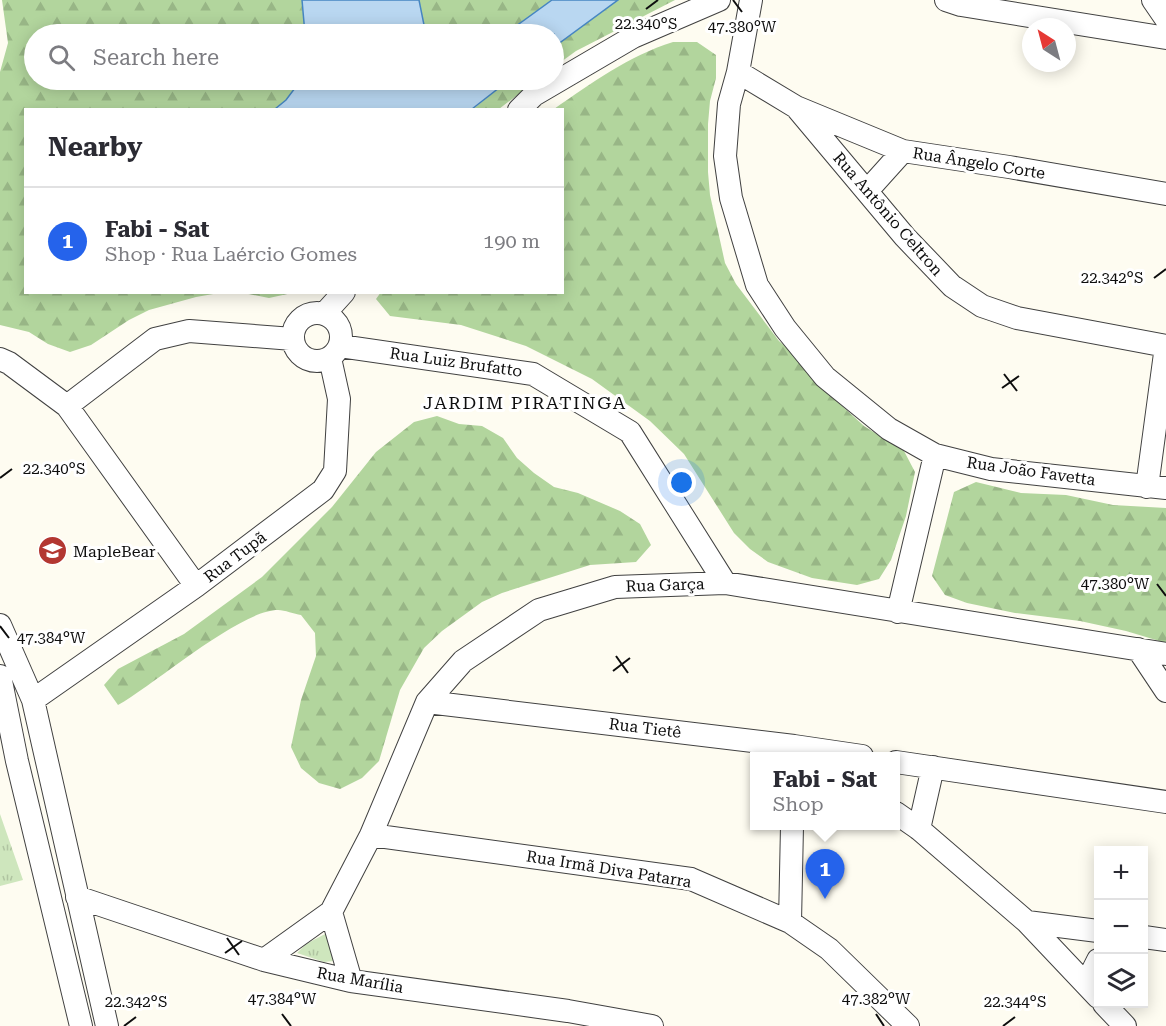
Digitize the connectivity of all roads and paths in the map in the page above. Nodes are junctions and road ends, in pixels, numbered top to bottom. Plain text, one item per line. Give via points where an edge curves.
1 (719, 0) edge
2 (751, 0) edge
3 (946, 0) edge
4 (1153, 0) edge
5 (1166, 19) edge
6 (1166, 38) edge
7 (738, 72) junction
8 (564, 77) edge
9 (543, 90) edge
10 (796, 107) junction
11 (521, 108) edge
12 (903, 151) junction
13 (867, 192) junction
14 (1166, 194) edge
15 (342, 294) edge
16 (325, 314) junction
17 (293, 339) junction
18 (1166, 346) edge
19 (335, 352) junction
20 (0, 359) edge
21 (67, 406) junction
22 (935, 455) junction
23 (1157, 487) edge
24 (725, 583) junction
25 (196, 586) junction
26 (898, 612) junction
27 (0, 625) edge
28 (1138, 649) junction
29 (1166, 654) edge
30 (0, 676) edge
31 (1166, 691) edge
32 (33, 700) junction
33 (427, 702) junction
34 (792, 752) edge
35 (900, 763) edge
36 (933, 767) junction
37 (1166, 802) edge
38 (900, 816) edge
39 (919, 829) junction
40 (792, 830) edge
41 (371, 836) junction
42 (77, 897) junction
43 (331, 912) junction
44 (790, 922) junction
45 (1027, 922) junction
46 (1094, 930) edge
47 (1148, 938) edge
48 (1166, 940) edge
49 (264, 960) junction
50 (351, 981) junction
51 (1092, 990) edge
52 (1108, 1008) edge
53 (572, 1019) edge
54 (81, 1026) edge
55 (107, 1026) edge
56 (652, 1026) edge
57 (908, 1026) edge
58 (1125, 1026) edge

1 - 8 street via 633,37
2 - 7 street, Rua João Favetta
3 - 6 street
4 - 5 street
7 - 10 street, Rua Ângelo Corte
7 - 22 street, Rua João Favetta via 729,104 725,156 731,198 756,285 825,376 889,429
9 - 11 street
10 - 12 street, Rua Ângelo Corte
10 - 13 street, Rua Antônio Celtron
12 - 13 street
12 - 14 street, Rua Ângelo Corte
13 - 18 street, Rua Antônio Celtron via 952,286 982,306 1017,318
15 - 16 street
16 - 17 street via 317,312 302,318 293,331
16 - 19 street via 341,330
17 - 19 street via 299,354 306,359 322,361
17 - 21 street via 189,331 155,339
18 - 23 street
19 - 24 street, Rua Luiz Brufatto via 533,374 630,432
19 - 25 street, Rua Tupã via 339,399 335,471 323,490
20 - 21 street
21 - 25 street
22 - 23 street, Rua João Favetta via 991,469
22 - 26 street
24 - 26 street, Rua Garça
24 - 33 street, Rua Garça via 615,587 539,610 463,661
25 - 32 street, Rua Tupã
26 - 28 street, Rua Garça
27 - 32 street
28 - 29 street, Rua Garça
28 - 31 street
30 - 54 street
32 - 42 street
33 - 34 street, Rua Tietê
33 - 41 street, Rua Garça
35 - 36 street
36 - 37 street
36 - 39 street
38 - 39 street
39 - 45 street
40 - 44 street
41 - 43 street, Rua Garça
41 - 44 street, Rua Irmã Diva Patarra via 691,879
42 - 49 street, Rua Marília
42 - 55 street
43 - 49 street, Rua Garça
43 - 50 street
44 - 57 street, Rua Irmã Diva Patarra via 829,950
45 - 46 street
45 - 51 street
47 - 48 street
49 - 50 street, Rua Marília
50 - 53 street, Rua Marília
52 - 58 street
53 - 56 street, Rua Marília

